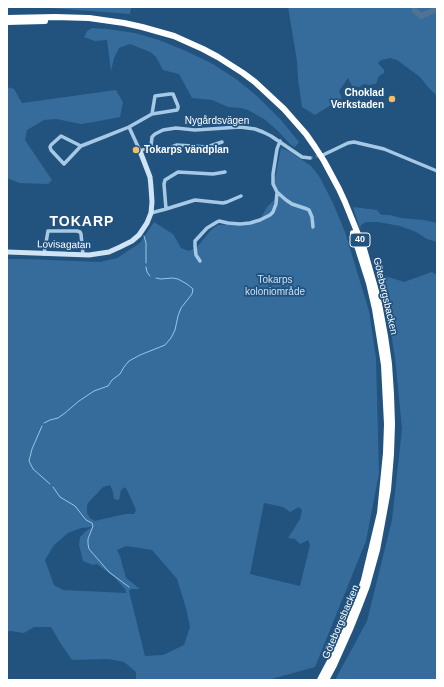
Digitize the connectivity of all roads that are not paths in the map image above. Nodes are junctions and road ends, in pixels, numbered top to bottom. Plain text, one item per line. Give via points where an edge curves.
1 (7, 18) edge
2 (7, 22) edge
3 (152, 114) junction
4 (129, 127) junction
5 (280, 141) junction
6 (222, 142) dead end
7 (81, 146) junction
8 (151, 146) junction
9 (140, 151) junction
10 (323, 155) tunnel mouth
11 (310, 158) tunnel mouth
12 (437, 170) edge
13 (225, 172) dead end
14 (277, 192) junction
15 (241, 196) dead end
16 (166, 209) junction
17 (151, 213) junction
18 (313, 227) dead end
19 (7, 252) edge
20 (44, 254) junction
21 (83, 255) junction
22 (200, 260) dead end
23 (320, 680) edge
24 (326, 680) edge

1 - 24 highway, Göteborgsbacken / 40 via 101,19 174,36 204,49 243,73 284,109 315,147 339,189 364,249 378,298 389,364 392,424 388,490 377,550 351,627
2 - 23 highway, Göteborgsbacken / 40 via 72,21 124,27 157,35 214,59 245,79 282,112 320,161 335,189 369,283 378,323 384,365 387,424 380,513 364,580 347,626
3 - 3 street via 155,96 173,94 178,106 176,110
3 - 4 street
4 - 7 street
4 - 9 street, Lovisagatan
5 - 8 street, Nygårdsvägen via 255,129 240,127 195,130 176,128 155,134
5 - 11 street, Nygårdsvägen via 296,153
5 - 14 street via 273,174 273,184
6 - 8 street via 207,146 177,144 164,150
7 - 7 street via 61,136 50,147 64,164
8 - 9 street
9 - 17 street, Lovisagatan via 151,182
10 - 12 street via 354,142 384,149
13 - 16 street via 178,172 165,180
14 - 18 street via 286,200 309,210
14 - 22 street via 276,204 270,215 250,223 217,222 207,228 195,241 196,255
15 - 16 street via 223,203 195,200
16 - 17 street
17 - 21 street, Lovisagatan via 144,230 132,241 109,252
19 - 20 street, Lovisagatan
20 - 21 street, Lovisagatan
20 - 21 street via 48,231 77,231 81,234

